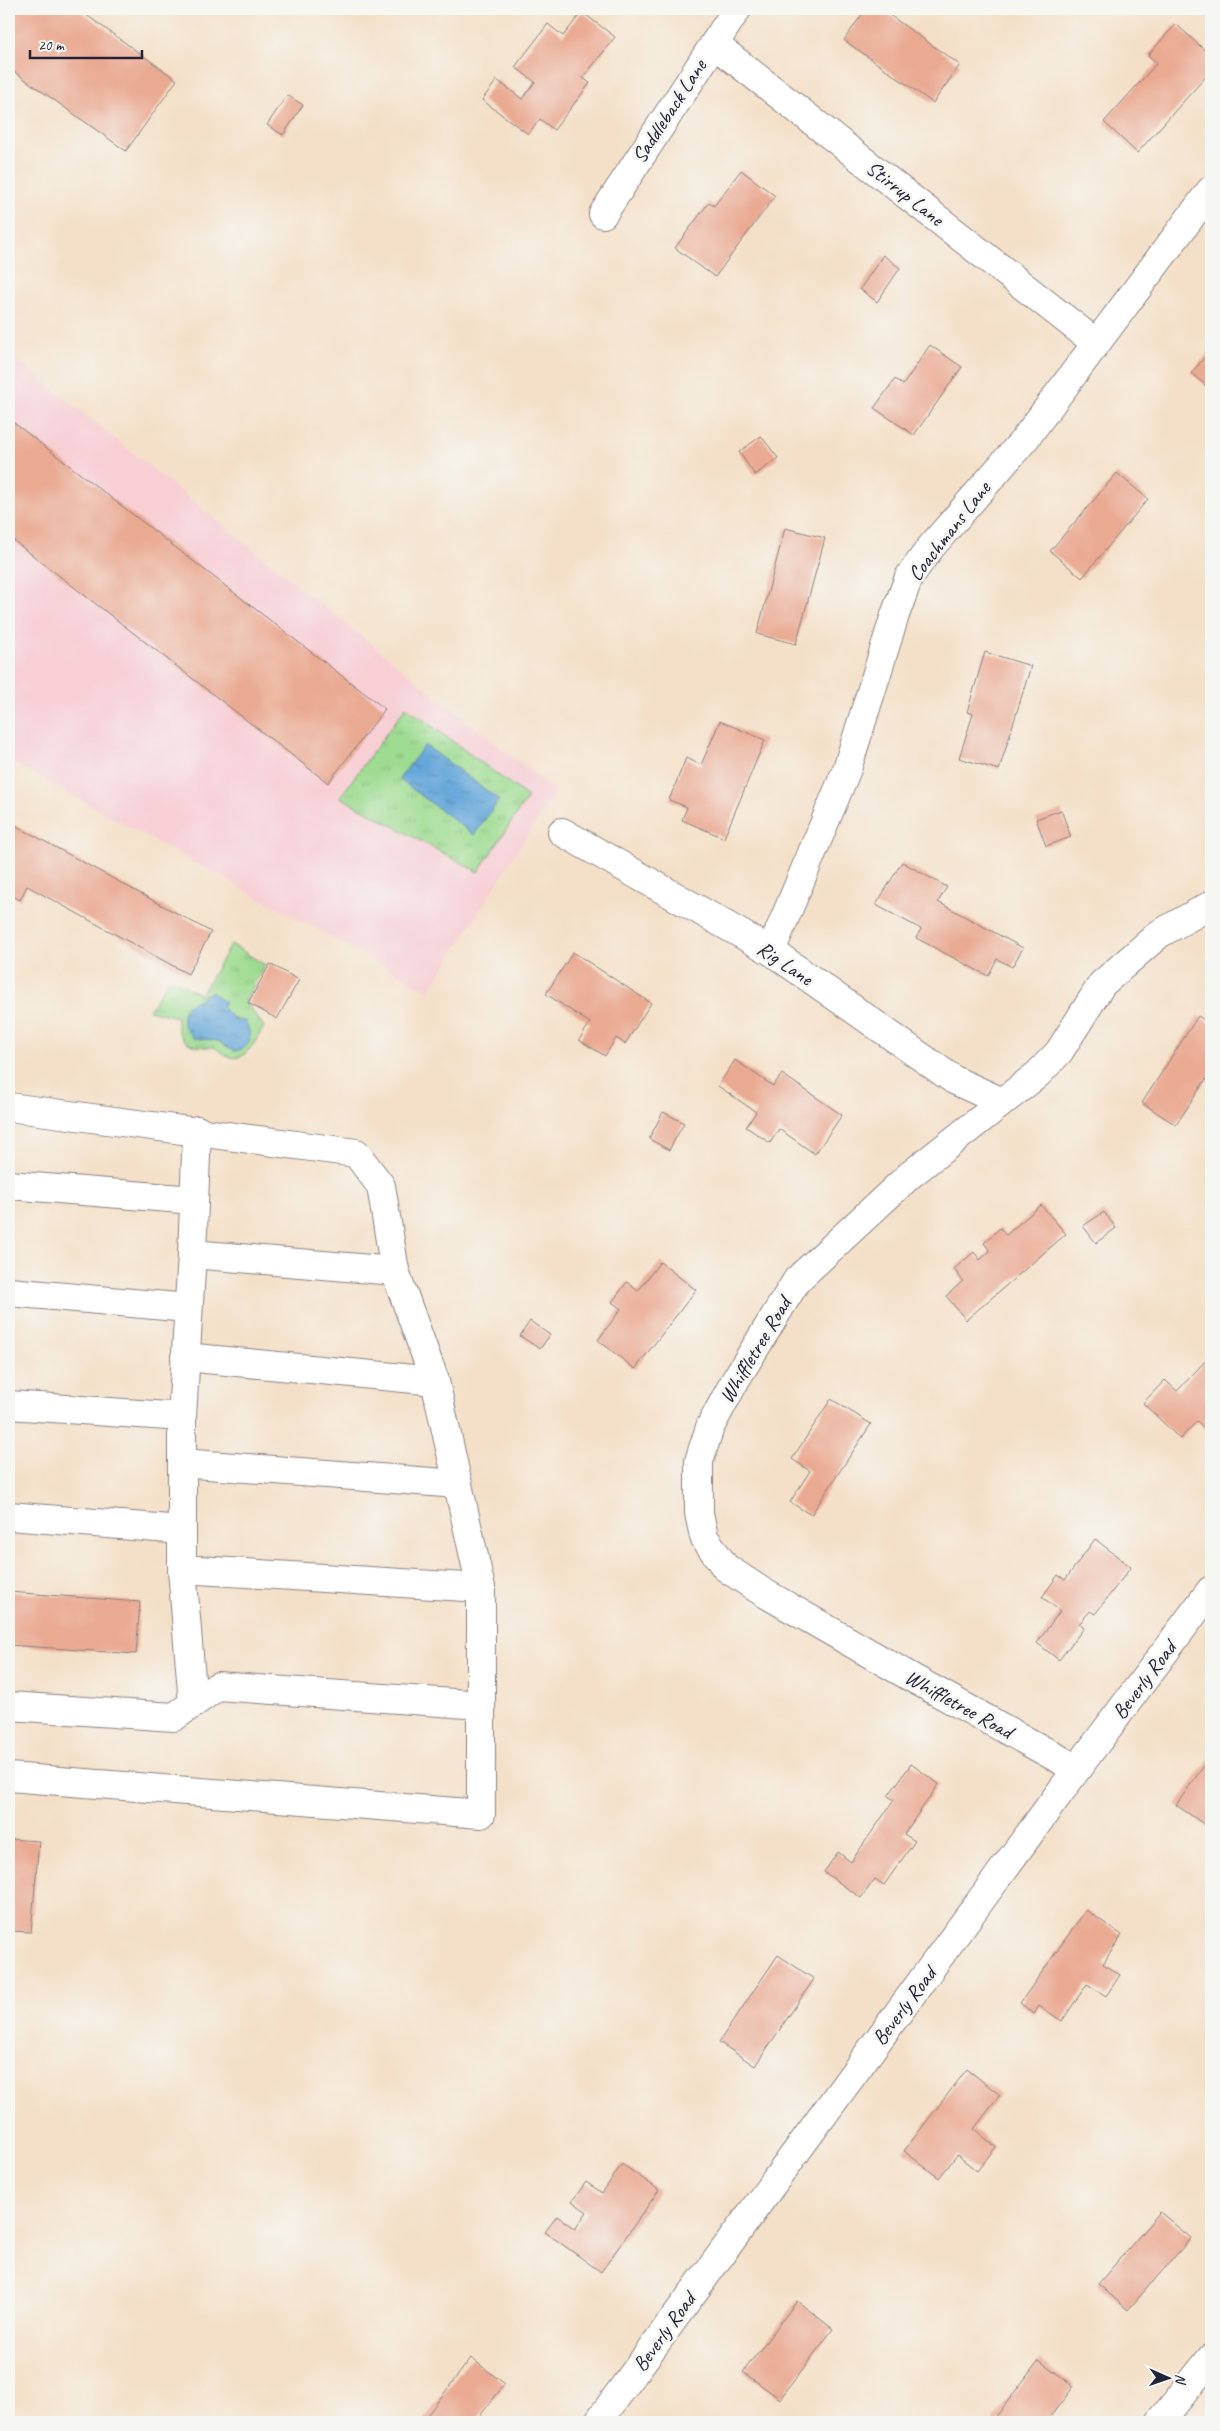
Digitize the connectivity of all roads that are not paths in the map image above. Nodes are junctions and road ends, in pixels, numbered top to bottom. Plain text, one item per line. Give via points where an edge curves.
1 (737, 9) edge
2 (714, 44) junction
3 (1211, 190) edge
4 (603, 214) dead end
5 (1096, 343) junction
6 (562, 832) dead end
7 (1211, 905) edge
8 (771, 951) junction
9 (1002, 1102) junction
10 (9, 1107) edge
11 (196, 1130) junction
12 (9, 1185) edge
13 (194, 1200) junction
14 (192, 1254) junction
15 (395, 1271) junction
16 (9, 1292) edge
17 (188, 1308) junction
18 (185, 1357) junction
19 (435, 1382) junction
20 (9, 1405) edge
21 (182, 1417) junction
22 (182, 1463) junction
23 (458, 1484) junction
24 (9, 1516) edge
25 (182, 1530) junction
26 (182, 1569) junction
27 (481, 1588) junction
28 (1211, 1590) edge
29 (193, 1704) junction
30 (481, 1705) junction
31 (9, 1706) edge
32 (1077, 1769) junction
33 (9, 1777) edge
34 (1211, 2358) edge
35 (598, 2422) edge
36 (1160, 2422) edge

1 - 2 street, Saddleback Lane
2 - 4 street, Saddleback Lane
2 - 5 street, Stirrup Lane
3 - 5 street, Coachmans Lane
5 - 8 street, Coachmans Lane via 1024,440 909,577 846,769
6 - 8 street, Rig Lane
7 - 9 street, Whiffletree Road via 1159,934 1102,984 1059,1052 1038,1074
8 - 9 street, Rig Lane via 954,1080
9 - 32 street, Whiffletree Road via 910,1175 797,1280 754,1346 710,1427 699,1461 699,1513 704,1537 725,1567 914,1679
10 - 11 street
11 - 13 street
11 - 15 street via 356,1153 381,1186
12 - 13 street
13 - 14 street
14 - 15 street
14 - 17 street
15 - 19 street
16 - 17 street
17 - 18 street
18 - 19 street
18 - 21 street
19 - 23 street
20 - 21 street
21 - 22 street
22 - 23 street
22 - 25 street
23 - 27 street
24 - 25 street
25 - 26 street
26 - 27 street
26 - 29 street
27 - 30 street
28 - 32 street, Beverly Road
29 - 30 street via 218,1686
29 - 31 street via 174,1717
30 - 33 street via 481,1814
32 - 35 street, Beverly Road
34 - 36 street

